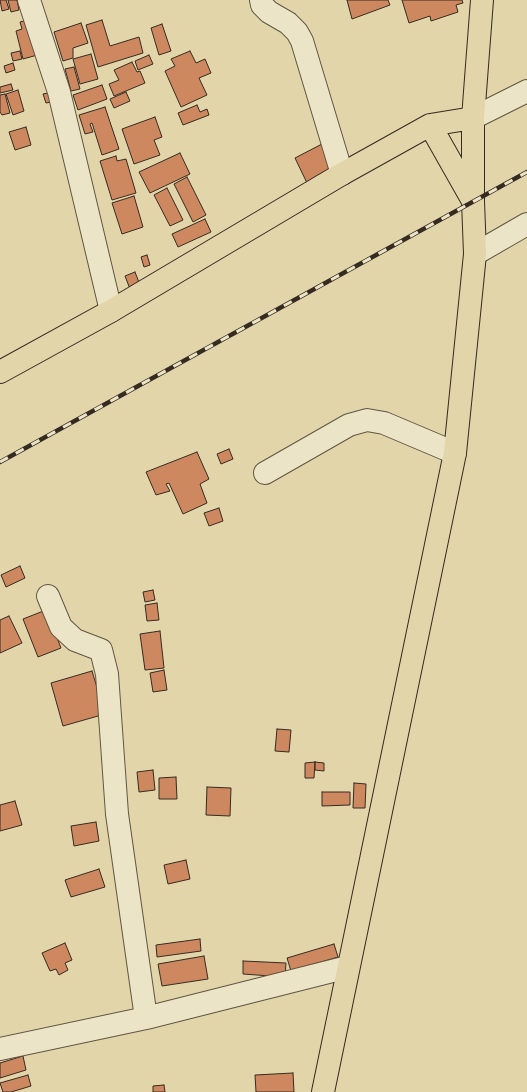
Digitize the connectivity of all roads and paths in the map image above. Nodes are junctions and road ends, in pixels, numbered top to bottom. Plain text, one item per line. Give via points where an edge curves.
1 (29, 0) edge
2 (261, 0) edge
3 (482, 0) edge
4 (527, 92) edge
5 (473, 118) junction
6 (430, 126) junction
7 (342, 174) junction
8 (473, 201) junction
9 (527, 224) edge
10 (476, 254) junction
11 (111, 311) junction
12 (0, 372) edge
13 (455, 453) junction
14 (265, 473) dead end
15 (48, 596) dead end
16 (348, 967) junction
17 (146, 1018) junction
18 (2, 1043) edge
19 (324, 1092) edge

1 - 11 street via 58,92
2 - 7 street via 262,5 297,32 302,41
3 - 5 main road
4 - 5 street
5 - 6 main road
5 - 8 main road
6 - 7 main road
6 - 8 main road
7 - 11 main road
8 - 10 main road
9 - 10 street
10 - 13 main road
11 - 12 main road
13 - 14 street via 384,423 367,420 348,425
13 - 16 main road
15 - 17 street via 61,627 75,640 101,650 107,674 116,814
16 - 17 street
16 - 19 main road
17 - 18 street via 72,1033

